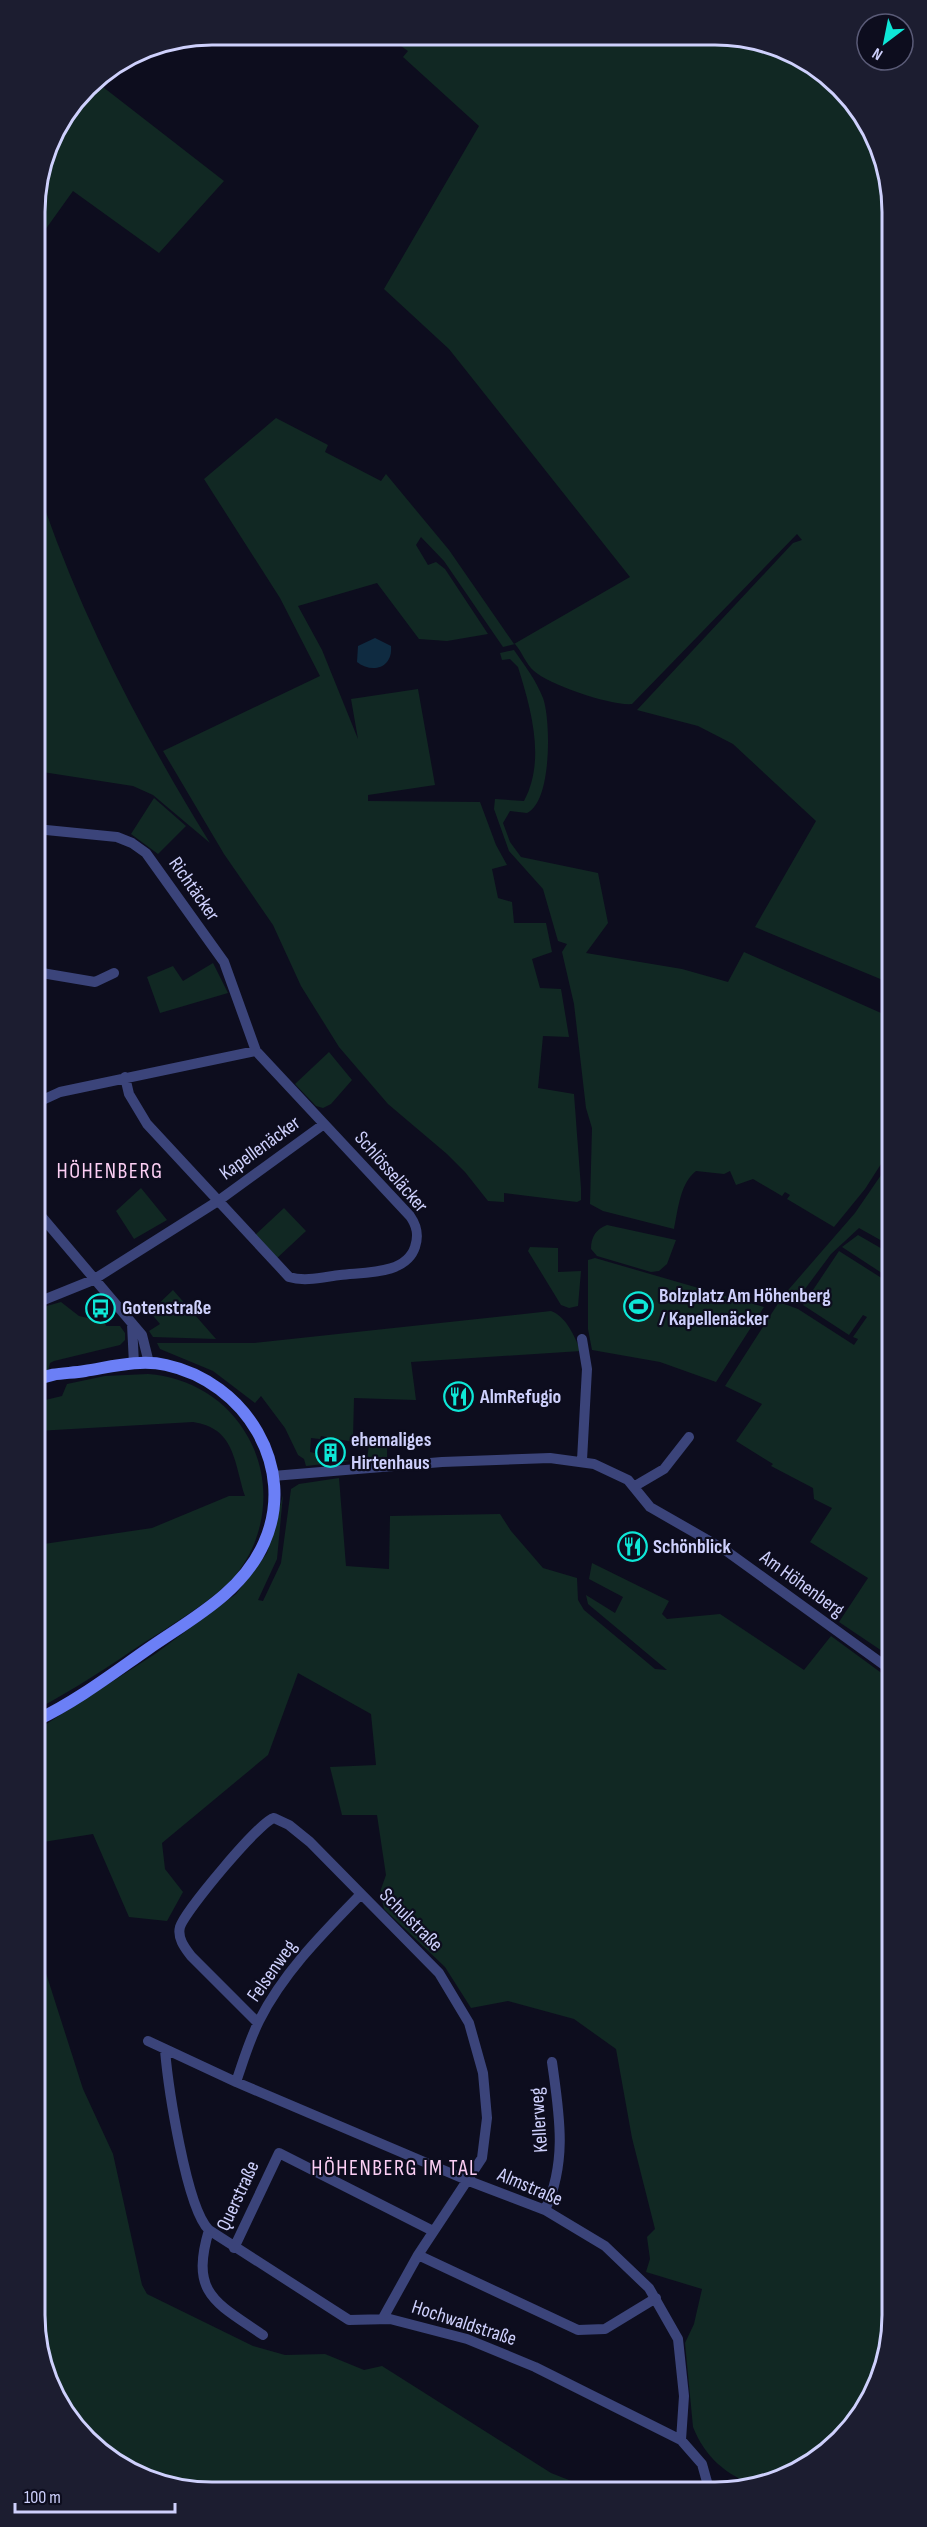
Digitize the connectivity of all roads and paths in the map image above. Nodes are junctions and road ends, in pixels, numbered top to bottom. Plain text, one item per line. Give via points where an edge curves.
1 (45, 830) edge
2 (114, 973) dead end
3 (45, 974) edge
4 (256, 1051) junction
5 (125, 1077) junction
6 (45, 1099) edge
7 (324, 1124) junction
8 (218, 1201) junction
9 (45, 1221) edge
10 (93, 1280) junction
11 (45, 1299) edge
12 (132, 1324) junction
13 (582, 1339) dead end
14 (149, 1363) junction
15 (134, 1364) junction
16 (45, 1381) edge
17 (689, 1437) dead end
18 (582, 1460) junction
19 (273, 1476) junction
20 (635, 1486) junction
21 (882, 1663) edge
22 (45, 1715) edge
23 (360, 1895) junction
24 (258, 2023) junction
25 (148, 2041) dead end
26 (165, 2050) junction
27 (552, 2061) dead end
28 (236, 2082) junction
29 (469, 2181) junction
30 (545, 2210) junction
31 (209, 2230) junction
32 (433, 2231) junction
33 (234, 2248) junction
34 (418, 2255) junction
35 (656, 2298) junction
36 (383, 2318) junction
37 (263, 2335) dead end
38 (681, 2440) junction
39 (707, 2482) edge

1 - 4 street, Richtäcker via 117,837 146,853 224,962
2 - 3 street via 95,982
4 - 5 street
4 - 7 street, Kapellenäcker
5 - 6 street
5 - 8 street, Schlösseläcker via 142,1118
7 - 8 street, Kapellenäcker
7 - 8 street, Schlösseläcker via 414,1221 417,1243 403,1263 387,1269 289,1278
8 - 10 street, Kapellenäcker
9 - 10 street
10 - 11 street
10 - 12 street
12 - 14 street via 144,1339
12 - 15 street
13 - 18 street via 587,1377
14 - 15 main road
14 - 19 main road via 186,1372 235,1401 260,1436
15 - 16 main road
17 - 20 street via 664,1469
18 - 19 street, Am Höhenberg via 428,1463
18 - 20 street, Am Höhenberg
19 - 22 main road via 272,1514 265,1541 238,1583 108,1678
20 - 21 street, Am Höhenberg via 651,1507 725,1550
23 - 24 street, Felsenweg via 303,1957
23 - 24 street, Schulstraße via 310,1842 274,1818 252,1836 192,1907 180,1928 184,1947
23 - 29 street, Schulstraße via 439,1973 469,2023 483,2073 487,2118 482,2158
24 - 28 street, Felsenweg
25 - 26 street, Almstraße
26 - 28 street, Almstraße
26 - 31 street, Hochwaldstraße via 170,2097 192,2194 201,2221
27 - 30 street, Kellerweg via 562,2151 556,2185
28 - 29 street, Almstraße
29 - 30 street, Almstraße
29 - 32 street, Schulstraße
30 - 35 street, Almstraße via 605,2246 637,2274
31 - 33 street, Hochwaldstraße
31 - 37 street via 201,2262 210,2296
32 - 33 street, Querstraße via 279,2154
32 - 34 street, Schulstraße
33 - 36 street, Hochwaldstraße via 349,2320
34 - 35 street via 578,2330 605,2329
34 - 36 street, Schulstraße
35 - 38 street, Almstraße via 680,2350 685,2411
36 - 38 street, Hochwaldstraße via 448,2333 499,2352
38 - 39 street via 702,2464

